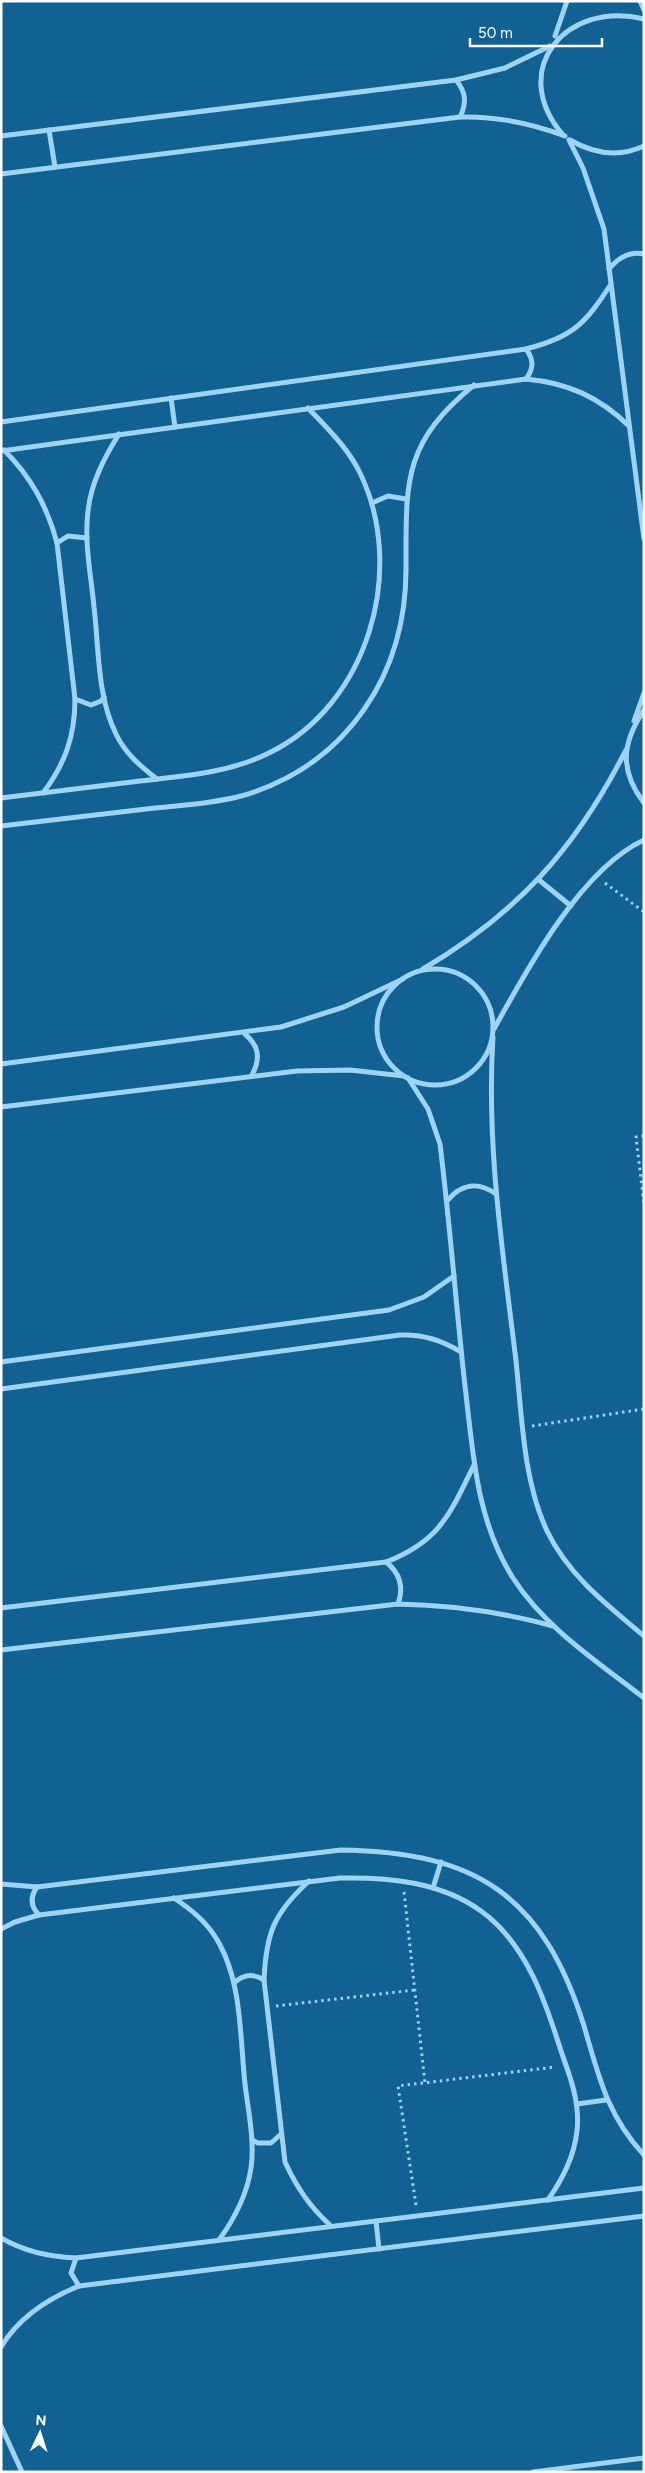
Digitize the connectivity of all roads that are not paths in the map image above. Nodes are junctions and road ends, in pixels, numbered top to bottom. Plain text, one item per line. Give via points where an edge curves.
1 (567, 1) edge
2 (640, 1) edge
3 (644, 10) edge
4 (644, 19) edge
5 (554, 39) junction
6 (550, 46) junction
7 (456, 80) junction
8 (460, 117) junction
9 (49, 130) junction
10 (1, 136) edge
11 (567, 138) junction
12 (644, 146) edge
13 (55, 167) junction
14 (1, 174) edge
15 (644, 254) edge
16 (609, 270) junction
17 (611, 284) junction
18 (526, 349) junction
19 (526, 379) junction
20 (474, 385) junction
21 (170, 398) junction
22 (308, 408) junction
23 (1, 422) edge
24 (628, 426) junction
25 (175, 427) junction
26 (119, 434) junction
27 (2, 451) edge
28 (406, 499) junction
29 (372, 503) junction
30 (87, 538) junction
31 (644, 539) edge
32 (57, 544) junction
33 (644, 693) edge
34 (104, 697) junction
35 (75, 699) junction
36 (644, 710) edge
37 (631, 728) junction
38 (626, 750) junction
39 (158, 779) junction
40 (42, 793) junction
41 (1, 798) edge
42 (644, 803) edge
43 (1, 826) edge
44 (644, 840) edge
45 (539, 880) junction
46 (571, 906) junction
47 (421, 971) junction
48 (403, 979) junction
49 (493, 1029) junction
50 (245, 1034) junction
51 (493, 1037) junction
52 (1, 1064) edge
53 (252, 1075) junction
54 (406, 1077) junction
55 (1, 1107) edge
56 (496, 1194) junction
57 (447, 1201) junction
58 (454, 1276) junction
59 (461, 1352) junction
60 (1, 1362) edge
61 (1, 1389) edge
62 (474, 1465) junction
63 (386, 1562) junction
64 (398, 1604) junction
65 (1, 1608) edge
66 (553, 1626) junction
67 (644, 1636) edge
68 (1, 1650) edge
69 (644, 1698) edge
70 (440, 1862) junction
71 (309, 1881) junction
72 (1, 1884) edge
73 (37, 1887) junction
74 (433, 1888) junction
75 (173, 1897) junction
76 (39, 1915) junction
77 (1, 1929) edge
78 (264, 1980) junction
79 (234, 1983) junction
80 (606, 2100) junction
81 (577, 2104) junction
82 (280, 2135) junction
83 (252, 2140) junction
84 (644, 2155) edge
85 (644, 2188) edge
86 (548, 2200) junction
87 (644, 2216) edge
88 (376, 2221) junction
89 (330, 2226) junction
90 (1, 2238) edge
91 (220, 2240) junction
92 (379, 2249) junction
93 (76, 2258) junction
94 (79, 2286) junction
95 (1, 2347) edge
96 (1, 2426) edge
97 (644, 2458) edge
98 (22, 2472) edge
99 (533, 2472) edge

1 - 5 street
2 - 3 street
4 - 5 street via 629,13 608,11 588,15
5 - 6 street
6 - 7 street via 505,68
6 - 11 street via 542,64 540,84 543,103 552,121
7 - 8 street via 465,93 466,102
7 - 9 street
8 - 11 street via 516,121
8 - 13 street
9 - 10 street
9 - 13 street
11 - 12 street via 601,153 618,154
11 - 16 street via 595,198 604,229
13 - 14 street
15 - 16 street via 626,254
16 - 17 street
17 - 18 street via 585,321 568,335
17 - 24 street
18 - 19 street via 533,364
18 - 21 street
19 - 20 street
19 - 24 street via 550,381 579,390 612,410
20 - 22 street
20 - 28 street via 453,402 420,446 410,472
21 - 23 street
21 - 25 street
22 - 25 street
22 - 29 street via 346,450 360,472
24 - 31 street
25 - 26 street
26 - 27 street
26 - 30 street via 94,483 88,510
27 - 32 street via 19,466 40,496
28 - 29 street via 388,496
28 - 43 street via 406,581 403,615 395,648 365,710 341,739 312,763 279,782 244,795
29 - 39 street via 379,555 374,614 367,642 351,677 329,707 302,733 270,753 234,767
30 - 32 street via 68,536
30 - 34 street
32 - 35 street
33 - 37 street
34 - 35 street via 91,705
34 - 39 street via 116,735 127,752
35 - 40 street via 75,720 69,746 55,777
36 - 37 street
37 - 38 street
38 - 42 street via 627,770 634,790
38 - 45 street via 589,816
39 - 40 street
40 - 41 street
44 - 46 street via 615,858
45 - 46 street
45 - 47 street via 485,928
46 - 49 street
47 - 48 street
47 - 49 street via 439,970 472,982 484,995 491,1011
48 - 50 street via 313,1018
48 - 54 street via 380,1009 377,1028 380,1046 390,1063
49 - 51 street
50 - 52 street
50 - 53 street via 254,1042 258,1052 258,1064
51 - 54 street via 487,1054 476,1069 461,1080 443,1085 425,1084
51 - 56 street via 490,1110
53 - 54 street via 324,1070
53 - 55 street
54 - 57 street via 419,1093 435,1126
56 - 57 street via 487,1187 470,1186 454,1192
56 - 67 street via 524,1427 537,1505 547,1531 576,1576
57 - 58 street
58 - 59 street
58 - 60 street via 424,1297 389,1310
59 - 61 street via 436,1339 400,1335
59 - 62 street
62 - 63 street via 440,1527 425,1542
62 - 66 street via 487,1525 498,1553 532,1604
63 - 64 street via 398,1576 401,1595
63 - 65 street
64 - 66 street via 461,1607
64 - 68 street
66 - 69 street
70 - 73 street via 408,1855 341,1850
70 - 74 street
70 - 80 street via 469,1872 496,1887 540,1930 573,1991
71 - 74 street via 372,1877
71 - 75 street
71 - 78 street via 288,1900 273,1924 265,1951
72 - 73 street
73 - 76 street via 32,1898
74 - 81 street via 481,1911 517,1950 547,2008
75 - 76 street
75 - 79 street via 207,1924 219,1942
76 - 77 street
78 - 79 street via 252,1975
78 - 82 street
79 - 83 street
80 - 81 street
80 - 84 street via 616,2121
81 - 86 street via 577,2130 572,2155
82 - 83 street via 271,2143
82 - 89 street via 285,2162 296,2186 311,2208
83 - 91 street via 251,2167 245,2193 235,2218
85 - 86 street
86 - 88 street
87 - 92 street
88 - 89 street
88 - 92 street
89 - 91 street
90 - 93 street via 31,2252
91 - 93 street
92 - 94 street
93 - 94 street via 71,2273
94 - 95 street via 36,2308
96 - 98 street
97 - 99 street

